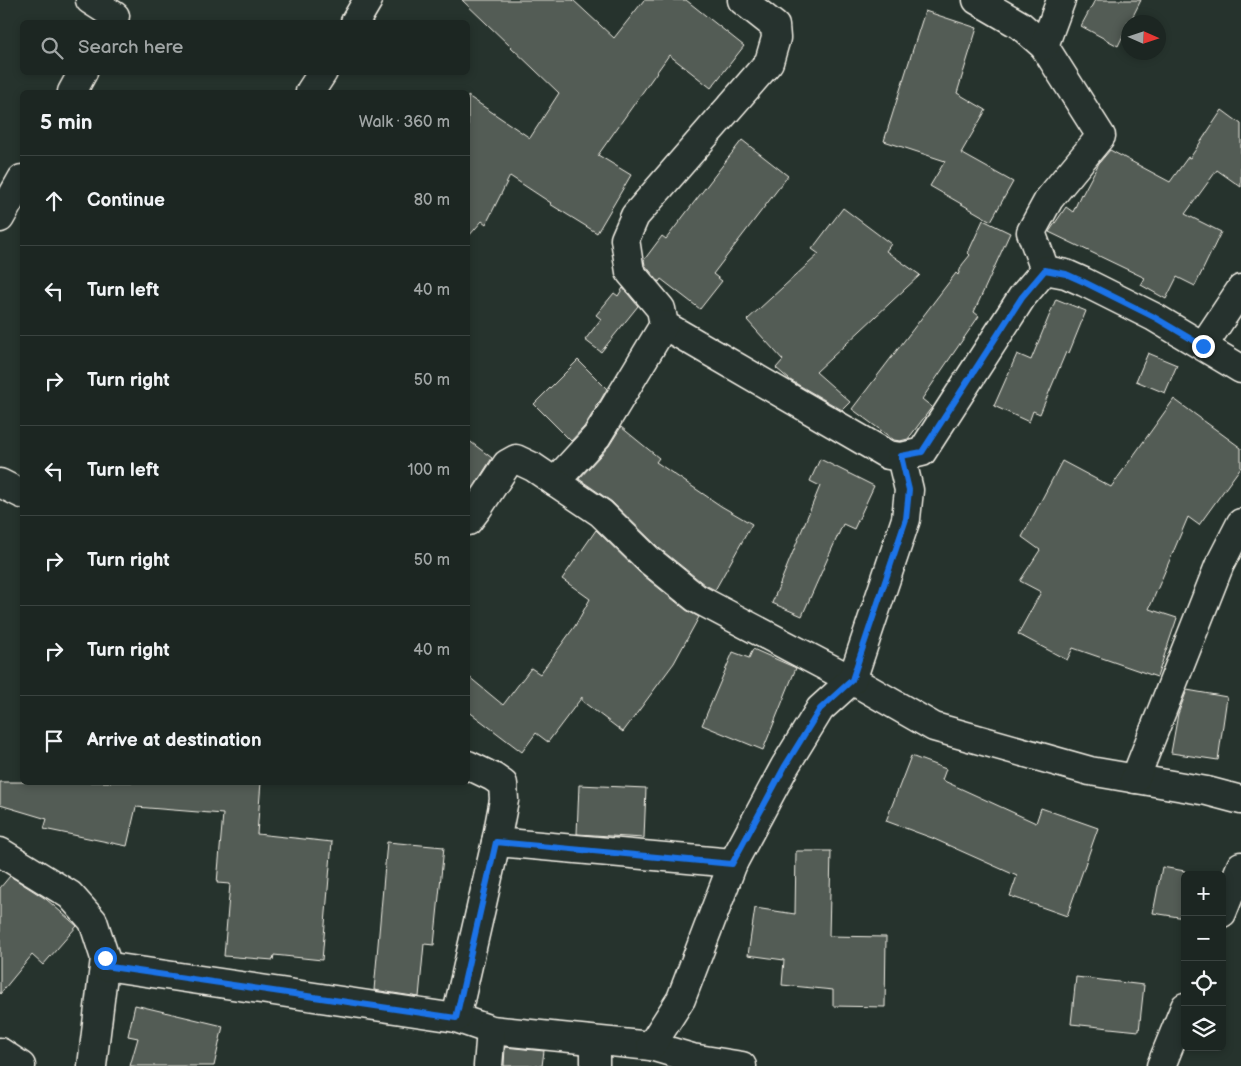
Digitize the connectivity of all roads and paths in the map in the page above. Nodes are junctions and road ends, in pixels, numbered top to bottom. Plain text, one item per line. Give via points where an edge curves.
1 (90, 0) edge
2 (368, 0) edge
3 (742, 0) edge
4 (977, 0) edge
5 (1061, 0) edge
6 (117, 13) edge
7 (355, 20) edge
8 (1044, 46) junction
9 (81, 75) edge
10 (321, 75) edge
11 (73, 90) edge
12 (311, 90) edge
13 (20, 187) edge
14 (0, 218) edge
15 (1045, 270) junction
16 (1241, 289) edge
17 (664, 326) junction
18 (1203, 346) junction
19 (1241, 369) edge
20 (901, 456) junction
21 (555, 482) junction
22 (0, 483) edge
23 (20, 493) edge
24 (470, 518) edge
25 (1241, 523) edge
26 (852, 680) junction
27 (470, 766) edge
28 (1135, 779) junction
29 (1241, 800) edge
30 (496, 842) junction
31 (0, 852) edge
32 (732, 864) junction
33 (1241, 866) edge
34 (1226, 903) edge
35 (104, 966) junction
36 (1181, 1017) edge
37 (456, 1018) junction
38 (491, 1030) junction
39 (651, 1046) junction
40 (0, 1052) edge
41 (595, 1054) edge
42 (21, 1066) edge
43 (92, 1066) edge
44 (488, 1066) edge
45 (742, 1066) edge
46 (1161, 1066) edge

1 - 6 street
2 - 7 street
3 - 17 street via 775,26 776,38 769,62 635,216 625,239 630,272 660,309
4 - 8 street via 1020,25
5 - 8 street
8 - 15 street via 1101,136 1049,199 1031,232
9 - 11 street
10 - 12 street
13 - 14 street
15 - 18 street via 1084,282
15 - 20 street via 1022,297 922,452
16 - 18 street
17 - 20 street via 888,455
17 - 21 street via 597,436
18 - 19 street
20 - 26 street via 909,490 906,519
21 - 24 street via 516,459 507,464
21 - 26 street via 601,513 649,560 696,598
22 - 23 street
25 - 28 street via 1219,566
26 - 28 street via 934,727 1090,771
26 - 32 street via 820,709
27 - 30 street via 503,784 504,800
28 - 29 street
30 - 32 street
30 - 37 street
31 - 35 street via 70,895 93,921 105,958
32 - 39 street via 682,998
33 - 34 street
35 - 37 street
35 - 43 street
36 - 46 street
37 - 38 street
38 - 41 street
38 - 44 street
39 - 41 street
39 - 45 street via 692,1058
40 - 42 street

